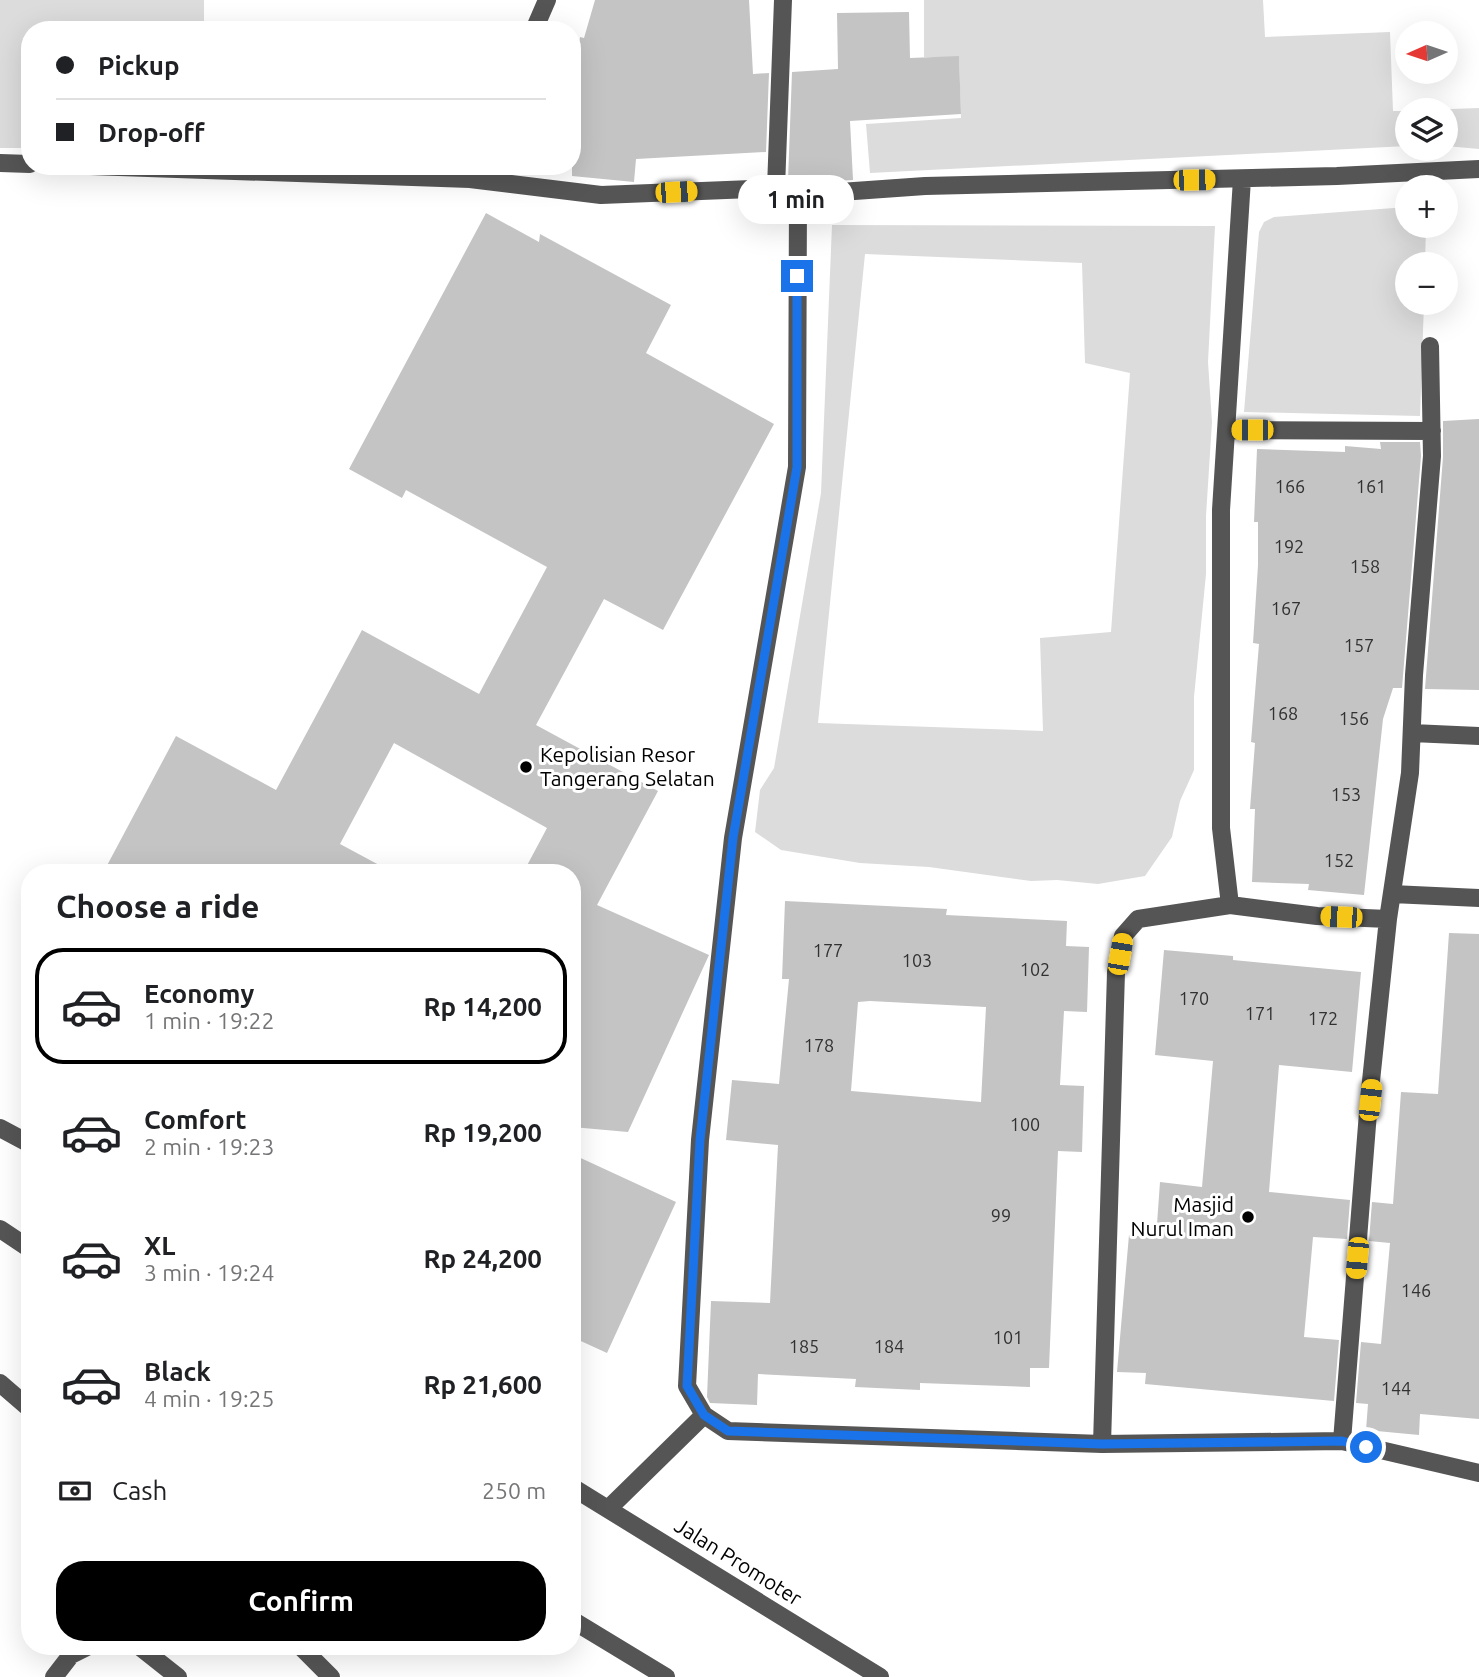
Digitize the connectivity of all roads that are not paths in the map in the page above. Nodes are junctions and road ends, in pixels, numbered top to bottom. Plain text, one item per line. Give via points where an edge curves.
1 (547, 0) edge
2 (783, 0) edge
3 (538, 21) edge
4 (0, 163) edge
5 (21, 164) edge
6 (1479, 169) edge
7 (484, 175) edge
8 (1242, 178) junction
9 (776, 188) junction
10 (798, 195) junction
11 (1430, 346) dead end
12 (1226, 430) junction
13 (1432, 431) junction
14 (1412, 733) junction
15 (1479, 736) edge
16 (1392, 894) junction
17 (1479, 898) edge
18 (1230, 905) junction
19 (1388, 919) junction
20 (0, 1128) edge
21 (21, 1139) edge
22 (0, 1229) edge
23 (21, 1244) edge
24 (0, 1383) edge
25 (21, 1401) edge
26 (704, 1415) junction
27 (1342, 1441) junction
28 (1102, 1444) junction
29 (1479, 1473) edge
30 (581, 1492) edge
31 (608, 1509) junction
32 (581, 1625) edge
33 (71, 1655) edge
34 (150, 1655) edge
35 (309, 1655) edge
36 (54, 1677) edge
37 (178, 1677) edge
38 (331, 1677) edge
39 (666, 1677) edge
40 (880, 1677) edge

1 - 3 street
2 - 9 street
4 - 5 street
6 - 8 street
7 - 9 street via 601,195
8 - 10 street via 925,186
8 - 12 street
9 - 10 street
10 - 26 street via 797,467 733,838 700,1140 687,1386
11 - 13 street
12 - 13 street
12 - 18 street via 1221,510 1221,828
13 - 14 street
14 - 15 street
14 - 16 street
16 - 17 street
16 - 19 street
18 - 19 street
18 - 28 street via 1138,919 1123,936 1116,972
19 - 27 street
20 - 21 street
22 - 23 street
24 - 25 street
26 - 28 street via 728,1431
26 - 31 street
27 - 28 street
27 - 29 street
30 - 31 street, Jalan Promoter
31 - 40 street, Jalan Promoter
32 - 39 street
33 - 36 street
34 - 37 street
35 - 38 street

